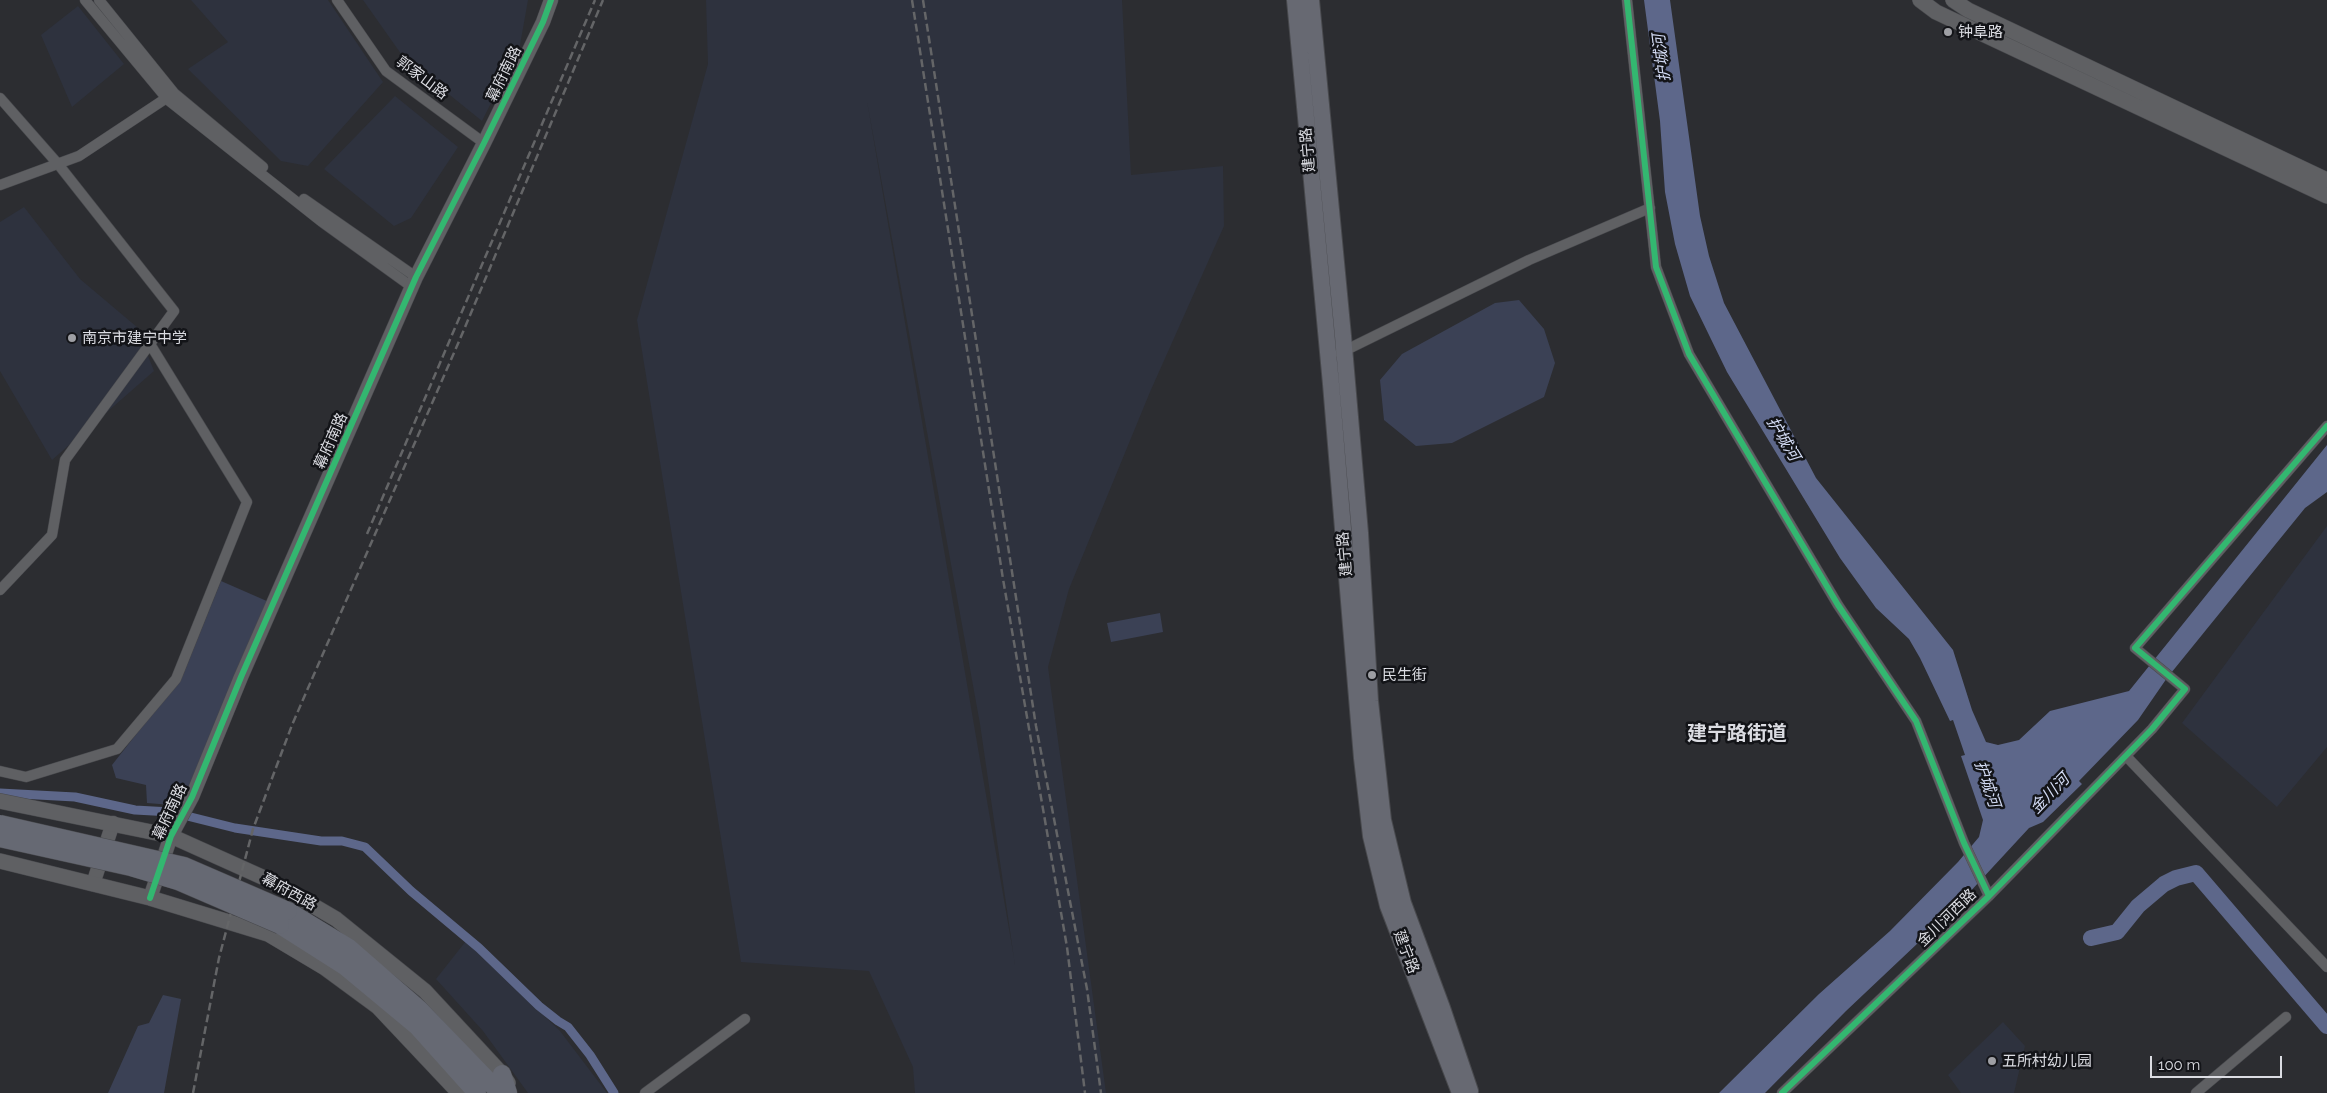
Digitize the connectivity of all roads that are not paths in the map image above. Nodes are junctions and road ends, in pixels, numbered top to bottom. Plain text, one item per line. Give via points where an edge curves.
1 (85, 0) edge
2 (99, 0) edge
3 (337, 0) edge
4 (551, 0) edge
5 (1295, 0) edge
6 (1311, 0) edge
7 (1627, 0) edge
8 (1920, 0) edge
9 (1953, 0) edge
10 (174, 93) junction
11 (0, 98) edge
12 (484, 143) junction
13 (58, 164) junction
14 (2327, 180) edge
15 (0, 185) edge
16 (2327, 196) edge
17 (1650, 208) junction
18 (414, 282) junction
19 (150, 344) junction
20 (1345, 351) junction
21 (1329, 360) junction
22 (2327, 426) edge
23 (0, 590) edge
24 (2126, 756) junction
25 (0, 771) edge
26 (0, 801) edge
27 (113, 823) junction
28 (0, 824) edge
29 (172, 834) junction
30 (0, 838) edge
31 (0, 861) edge
32 (93, 884) junction
33 (1988, 896) junction
34 (150, 898) junction
35 (284, 918) junction
36 (2327, 967) edge
37 (2286, 1017) dead end
38 (745, 1020) dead end
39 (502, 1074) junction
40 (454, 1087) edge
41 (467, 1093) edge
42 (476, 1093) edge
43 (500, 1093) edge
44 (508, 1093) edge
45 (514, 1093) edge
46 (645, 1093) edge
47 (1460, 1093) edge
48 (1471, 1093) edge
49 (1782, 1093) edge
50 (2196, 1093) edge

1 - 18 street via 168,100 322,222
2 - 10 street
3 - 12 street, 郭家山路 via 386,71
4 - 12 street, 幕府南路
5 - 21 main road, 建宁路
6 - 20 main road, 建宁路
7 - 17 street
8 - 16 main road via 1936,12
9 - 14 main road via 1968,10
10 - 13 street via 79,156
10 - 18 street via 297,195
11 - 13 street
12 - 18 street, 幕府南路
13 - 15 street
13 - 19 street via 174,311
17 - 20 street via 1529,260
17 - 33 street via 1656,267 1689,354 1838,605 1916,721
18 - 29 street, 幕府南路 via 241,676 192,797
19 - 23 street via 65,460 52,535
19 - 25 street via 247,502 176,679 117,749 26,777
20 - 21 street
20 - 48 main road, 建宁路 via 1370,702 1382,820 1402,904
21 - 47 main road, 建宁路 via 1371,836 1388,906
22 - 24 street, 金川河西路 via 2136,648 2184,689
24 - 33 street, 金川河西路
24 - 36 street
26 - 27 main road, 幕府西路
27 - 29 main road, 幕府西路
27 - 32 street
28 - 35 highway, 幕府西路, bridge via 184,866
29 - 34 street, 幕府南路
29 - 39 main road, 幕府西路 via 271,881 336,918 425,991
30 - 35 highway, 幕府西路, bridge via 131,867
31 - 32 main road
32 - 34 main road
33 - 49 street, 金川河西路
34 - 40 main road via 268,934 325,968 378,1008
35 - 42 highway, 幕府西路 via 417,1026
35 - 43 highway, 幕府西路 via 349,948 420,1009
37 - 50 street
38 - 46 street
39 - 44 highway
39 - 45 main road, 幕府西路
40 - 41 highway

